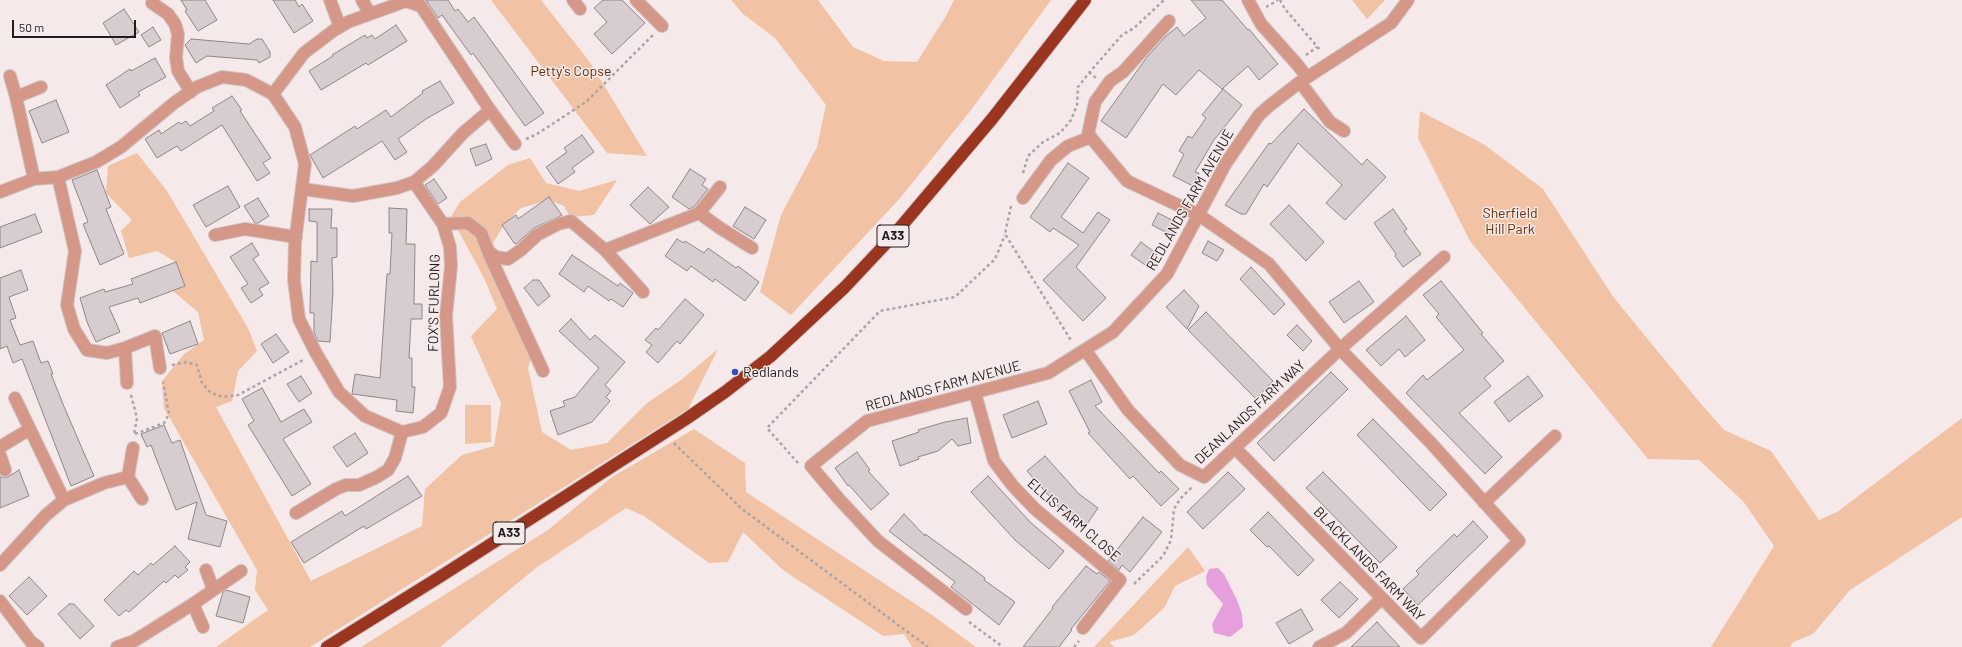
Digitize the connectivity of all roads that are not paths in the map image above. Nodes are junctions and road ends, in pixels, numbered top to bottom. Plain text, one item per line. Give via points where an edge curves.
1 (330, 0) edge
2 (362, 0) edge
3 (636, 0) edge
4 (1085, 0) edge
5 (1248, 0) edge
6 (1408, 0) edge
7 (152, 3) dead end
8 (370, 14) junction
9 (1169, 22) dead end
10 (662, 26) road end
11 (340, 27) junction
12 (10, 76) dead end
13 (1303, 80) junction
14 (41, 87) dead end
15 (191, 92) junction
16 (273, 94) junction
17 (16, 96) junction
18 (490, 110) junction
19 (1344, 131) dead end
20 (1091, 137) junction
21 (515, 144) road end
22 (58, 177) junction
23 (34, 179) junction
24 (414, 182) junction
25 (720, 187) dead end
26 (302, 189) junction
27 (0, 192) edge
28 (1023, 198) dead end
29 (699, 213) junction
30 (1199, 215) junction
31 (443, 224) junction
32 (215, 235) dead end
33 (296, 237) junction
34 (752, 248) dead end
35 (488, 250) junction
36 (605, 250) junction
37 (1444, 257) dead end
38 (643, 292) dead end
39 (125, 348) junction
40 (1340, 349) junction
41 (1086, 351) junction
42 (160, 368) road end
43 (543, 371) dead end
44 (127, 383) road end
45 (975, 393) junction
46 (15, 398) dead end
47 (30, 429) junction
48 (402, 432) junction
49 (1555, 436) dead end
50 (0, 447) edge
51 (133, 448) road end
52 (1235, 448) junction
53 (0, 454) edge
54 (5, 470) dead end
55 (128, 477) junction
56 (142, 499) dead end
57 (64, 500) junction
58 (1484, 503) junction
59 (296, 513) dead end
60 (0, 565) edge
61 (206, 570) dead end
62 (241, 571) dead end
63 (213, 589) junction
64 (1382, 598) junction
65 (0, 601) edge
66 (193, 604) junction
67 (966, 609) dead end
68 (203, 627) dead end
69 (1083, 628) dead end
70 (32, 645) edge
71 (117, 647) edge
72 (327, 647) edge
73 (1319, 647) edge

1 - 11 street
2 - 8 street
3 - 10 street
4 - 72 highway, A33 via 1036,64 893,236 845,287 771,356 721,395
5 - 13 street via 1261,24 1296,62
6 - 13 street, REDLANDS FARM AVENUE via 1390,23
7 - 15 street via 168,14 175,24 178,34 178,71
8 - 11 street
8 - 18 street via 406,1 421,6
9 - 20 street via 1123,72 1110,81 1095,102 1088,134
11 - 16 street via 304,53
12 - 17 street
13 - 19 street via 1330,122
13 - 30 street, REDLANDS FARM AVENUE via 1259,116 1226,163
14 - 17 street
15 - 16 street via 222,77 246,80
15 - 22 street via 121,147 96,162
16 - 26 street via 295,127 305,164
17 - 23 street
18 - 21 street
18 - 24 street
20 - 28 street via 1068,146 1051,160
20 - 30 street, BLACKLANDS FARM WAY via 1127,181
22 - 23 street
22 - 39 street via 75,251 67,305 74,329 87,350 106,353
23 - 27 street
24 - 26 street via 397,188 353,196
24 - 31 street, FOX'S FURLONG
25 - 29 street
26 - 33 street
29 - 34 street
29 - 36 street
30 - 40 street, BLACKLANDS FARM WAY via 1269,264
30 - 41 street, REDLANDS FARM AVENUE via 1167,274 1113,332
31 - 35 street via 468,223 481,233
31 - 48 street, FOX'S FURLONG via 450,247 451,266 446,316 450,388 441,413 423,427
32 - 33 street via 245,229
33 - 48 street via 294,280 299,319 316,353 339,392 365,416
35 - 36 street via 496,257 508,259 537,235 558,224 572,221
35 - 43 street
36 - 38 street
37 - 40 street
39 - 42 street via 155,336
39 - 44 street
40 - 52 street, DEANLANDS FARM WAY
40 - 58 street, BLACKLANDS FARM WAY via 1431,443
41 - 45 street, REDLANDS FARM AVENUE via 1048,373
41 - 52 street, DEANLANDS FARM WAY via 1128,410 1180,466 1204,477
45 - 67 street, REDLANDS FARM AVENUE via 867,421 811,466 878,541
45 - 69 street, ELLIS FARM CLOSE via 994,461 1013,486 1035,509 1120,580
46 - 47 street
47 - 50 street
47 - 57 street
48 - 59 street via 395,458 388,470 377,478 359,485 336,488
49 - 58 street
51 - 55 street
52 - 64 street, BLACKLANDS FARM WAY
53 - 54 street
55 - 56 street
55 - 57 street via 104,483
57 - 60 street via 46,515
58 - 64 street, BLACKLANDS FARM WAY via 1519,541 1421,638
61 - 63 street
62 - 63 street
63 - 66 street
64 - 73 street via 1346,633
65 - 70 street
66 - 68 street
66 - 71 street via 134,641

